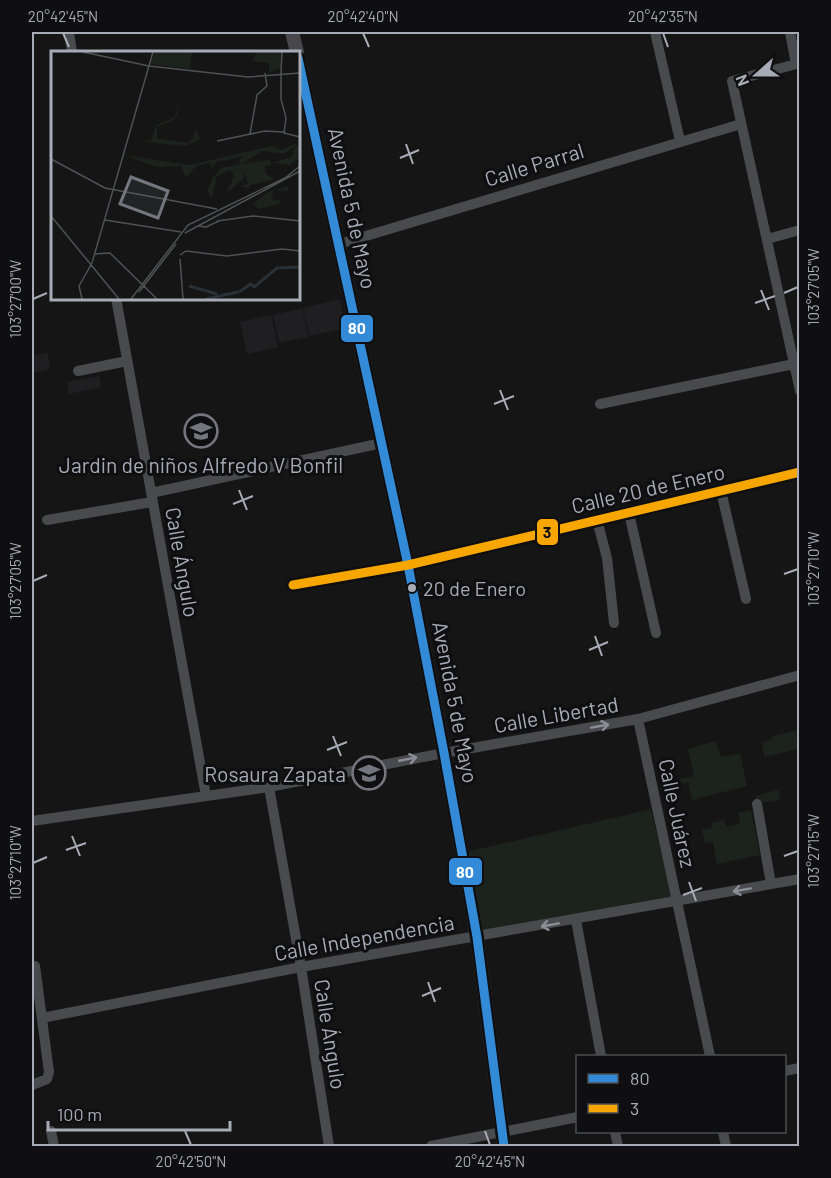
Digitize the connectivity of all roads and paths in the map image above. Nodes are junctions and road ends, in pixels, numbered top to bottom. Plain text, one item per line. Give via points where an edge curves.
1 (69, 32) edge
2 (292, 32) edge
3 (655, 32) edge
4 (790, 32) edge
5 (72, 51) edge
6 (297, 51) edge
7 (798, 64) edge
8 (300, 67) edge
9 (741, 124) junction
10 (680, 141) junction
11 (800, 230) edge
12 (767, 239) junction
13 (339, 244) junction
14 (116, 300) edge
15 (128, 361) junction
16 (794, 364) junction
17 (78, 371) dead end
18 (800, 391) edge
19 (600, 404) dead end
20 (382, 443) junction
21 (800, 472) edge
22 (721, 491) junction
23 (152, 497) junction
24 (629, 513) junction
25 (47, 520) dead end
26 (597, 520) junction
27 (408, 565) junction
28 (293, 585) dead end
29 (746, 599) dead end
30 (614, 623) dead end
31 (656, 633) dead end
32 (800, 675) edge
33 (638, 719) junction
34 (444, 753) junction
35 (269, 787) junction
36 (206, 796) junction
37 (758, 804) dead end
38 (32, 821) edge
39 (800, 879) edge
40 (771, 885) junction
41 (677, 902) junction
42 (576, 920) junction
43 (477, 937) junction
44 (36, 966) dead end
45 (302, 967) junction
46 (42, 1018) junction
47 (601, 1055) edge
48 (710, 1055) edge
49 (32, 1085) edge
50 (576, 1117) edge
51 (51, 1131) dead end
52 (503, 1131) junction
53 (54, 1146) edge
54 (329, 1146) edge
55 (431, 1146) edge
56 (504, 1146) edge

1 - 5 street
2 - 6 main road
3 - 10 street
4 - 7 street
7 - 9 street via 732,81
8 - 13 main road, Avenida 5 de Mayo
9 - 10 street, Calle Parral
9 - 12 street
10 - 13 street, Calle Parral
11 - 12 street
12 - 16 street
13 - 20 main road, Avenida 5 de Mayo
14 - 15 street, Calle Ángulo
15 - 17 street
15 - 23 street, Calle Ángulo
16 - 18 street
16 - 19 street
20 - 23 street
20 - 27 main road, Avenida 5 de Mayo
21 - 22 street, Calle 20 de Enero
22 - 24 street, Calle 20 de Enero
22 - 29 street
23 - 25 street
23 - 36 street, Calle Ángulo
24 - 26 street, Calle 20 de Enero
24 - 31 street
26 - 27 street, Calle 20 de Enero
26 - 30 street via 608,558
27 - 28 street, Calle 20 de Enero
27 - 34 main road, Avenida 5 de Mayo
32 - 33 street, Calle Libertad
34 -> 33 street, Calle Libertad
33 - 41 street, Calle Juárez
35 -> 34 street, Calle Libertad
34 - 43 main road, Avenida 5 de Mayo
35 - 36 street, Calle Libertad
35 - 45 street, Calle Ángulo
36 - 38 street, Calle Libertad
37 - 40 street
39 - 40 street, Calle Independencia
40 -> 41 street, Calle Independencia
41 - 42 street, Calle Independencia
41 - 48 street, Calle Juárez
42 -> 43 street, Calle Independencia
42 - 47 street
43 - 45 street, Calle Independencia
43 - 52 main road, Avenida 5 de Mayo
44 - 46 street
45 - 46 street, Calle Independencia
45 - 54 street, Calle Ángulo
46 - 49 street via 49,1072 47,1079
50 - 52 street
51 - 53 street
52 - 55 street
52 - 56 main road, Avenida 5 de Mayo

